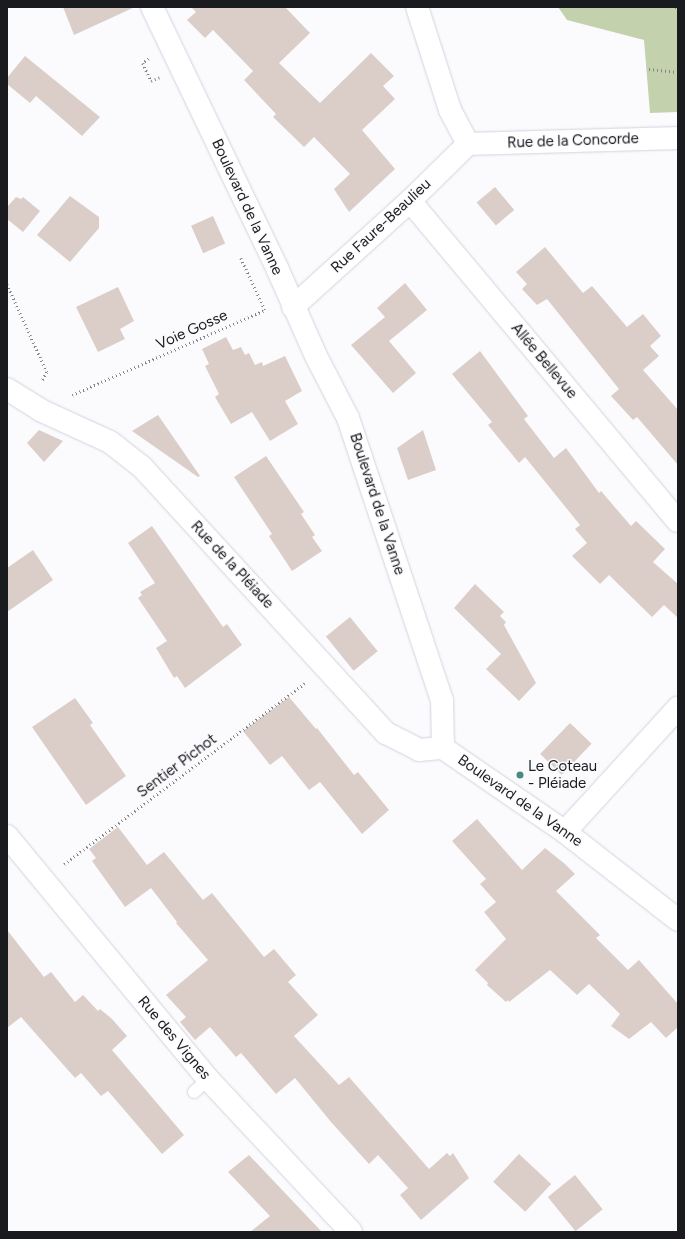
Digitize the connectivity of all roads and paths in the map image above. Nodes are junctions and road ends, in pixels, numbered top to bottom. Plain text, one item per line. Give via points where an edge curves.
1 (152, 7) edge
2 (417, 7) edge
3 (150, 58) dead end
4 (649, 69) dead end
5 (678, 72) edge
6 (162, 76) dead end
7 (678, 138) edge
8 (468, 144) junction
9 (410, 200) junction
10 (7, 284) edge
11 (293, 307) junction
12 (269, 316) dead end
13 (40, 386) dead end
14 (7, 389) edge
15 (71, 395) dead end
16 (678, 521) edge
17 (309, 680) dead end
18 (678, 708) edge
19 (443, 748) junction
20 (571, 825) dead end
21 (7, 836) edge
22 (63, 865) dead end
23 (678, 920) edge
24 (351, 1232) edge

1 - 11 street, Boulevard de la Vanne via 277,268
2 - 8 street via 450,110
3 - 6 path, bridge via 143,63 151,81
4 - 5 path
7 - 8 street, Rue de la Concorde
8 - 9 street, Rue Faure-Beaulieu
9 - 11 street, Rue Faure-Beaulieu
9 - 16 street, Allée Bellevue
10 - 13 path via 47,372
11 - 19 street, Boulevard de la Vanne via 348,418 442,700
12 - 15 path, Voie Gosse via 265,310
14 - 19 street, Rue de la Pléiade via 40,410 110,442 142,467 386,733 420,750
17 - 22 path, Sentier Pichot
18 - 20 street
19 - 23 street, Boulevard de la Vanne via 565,832
21 - 24 street, Rue des Vignes via 201,1085

